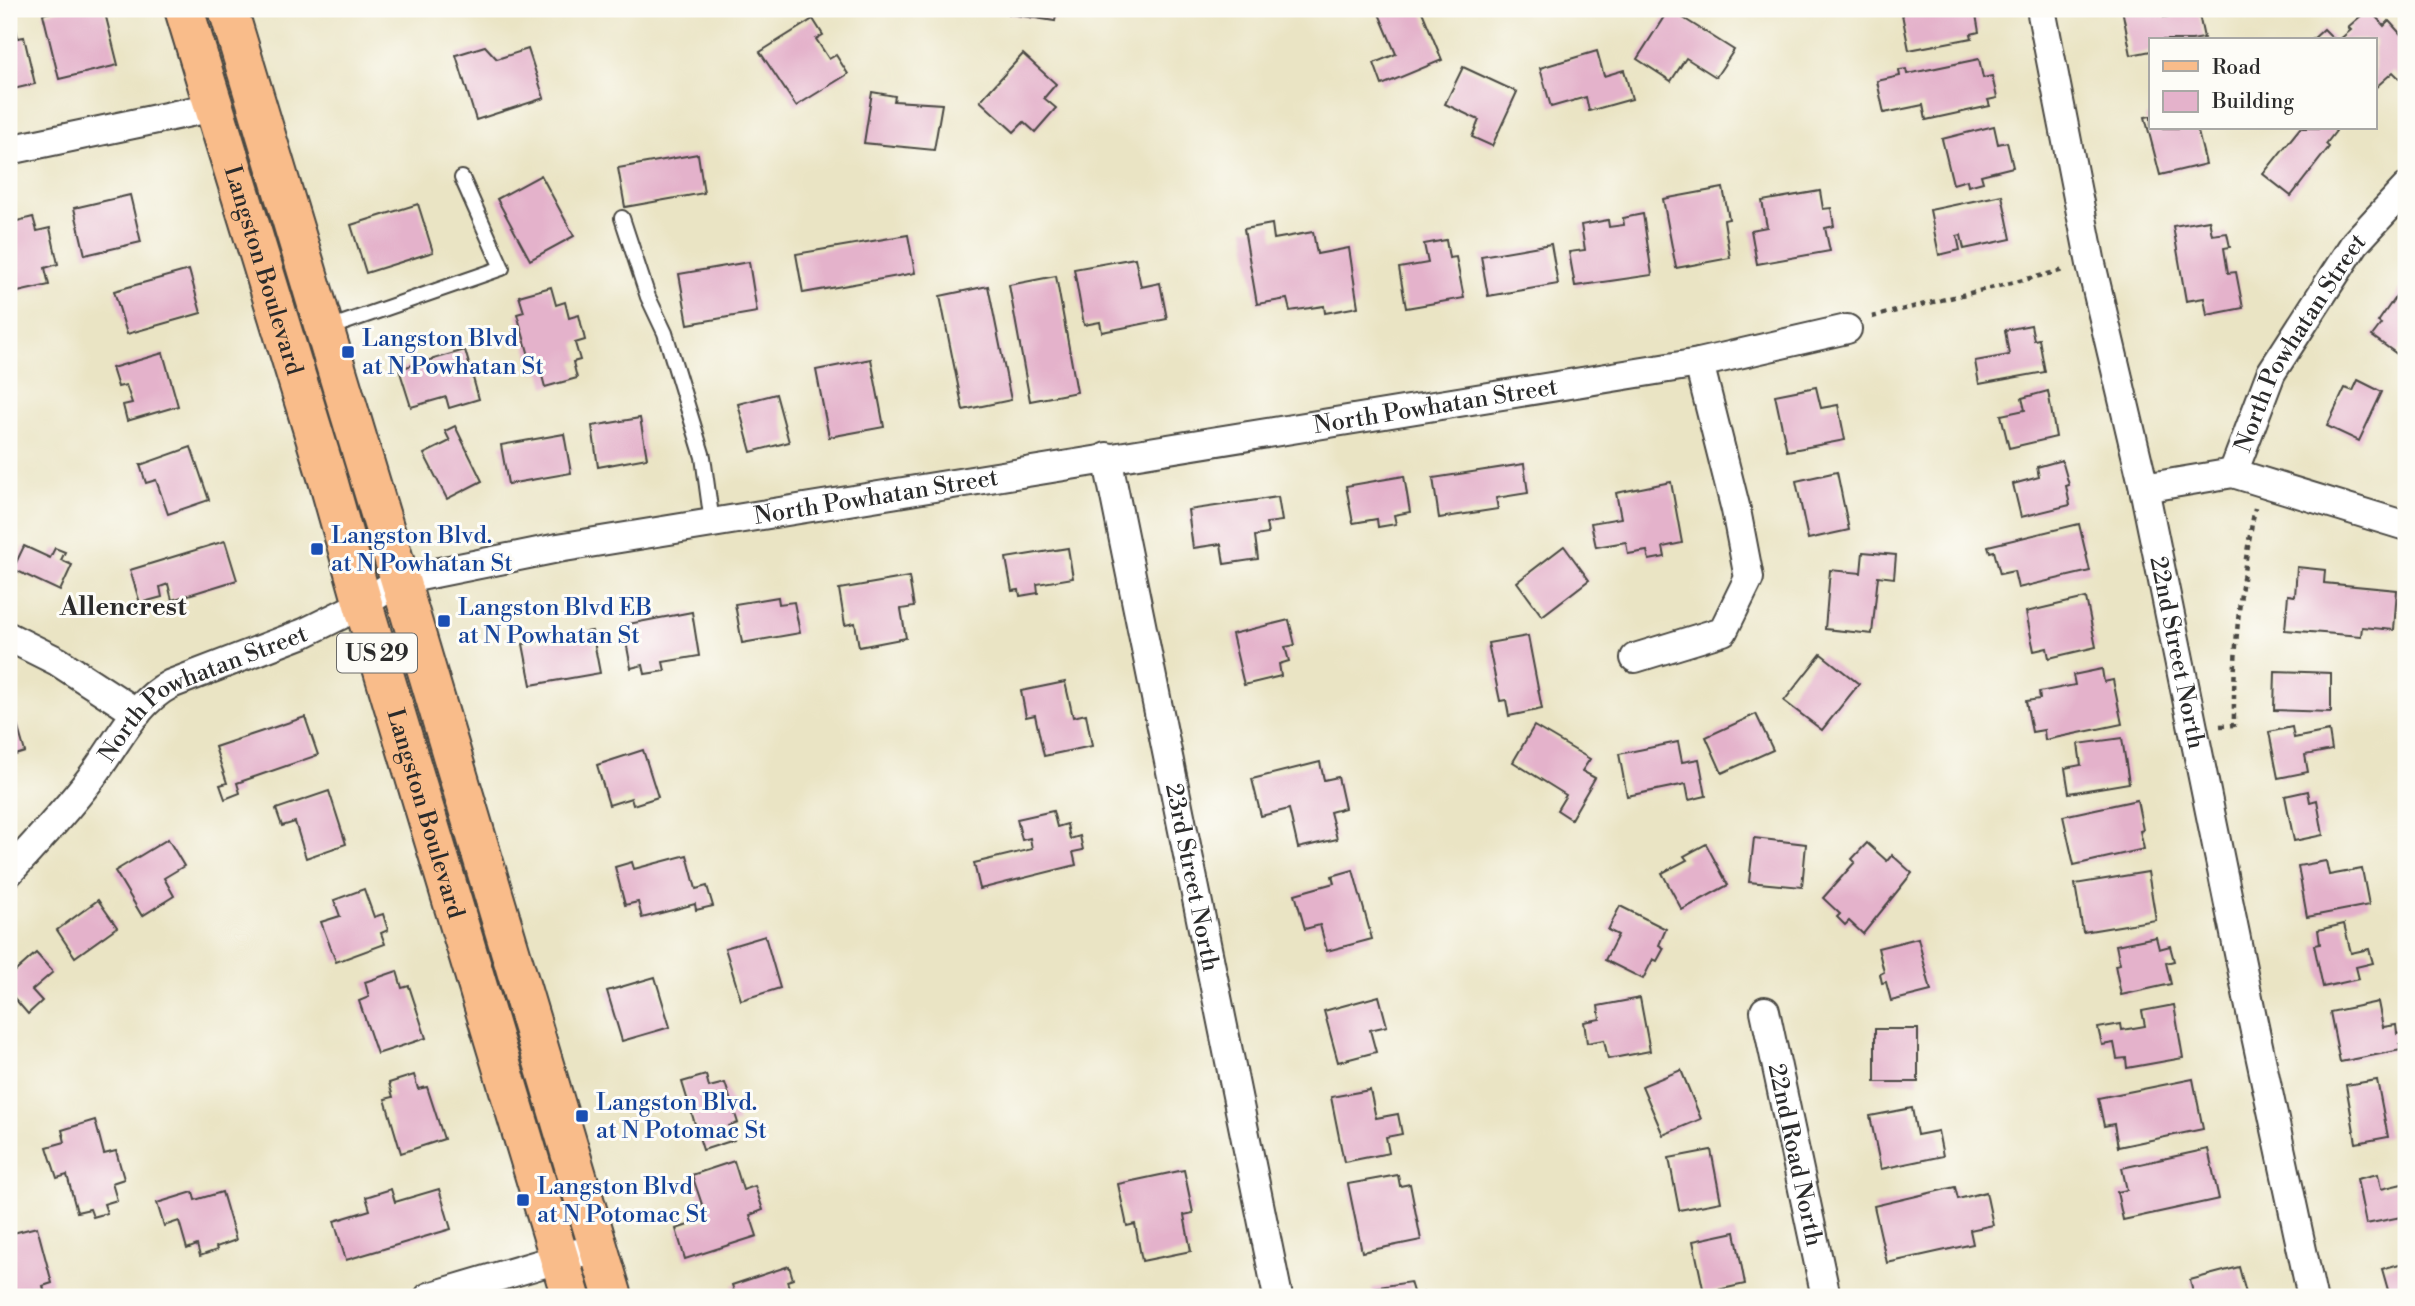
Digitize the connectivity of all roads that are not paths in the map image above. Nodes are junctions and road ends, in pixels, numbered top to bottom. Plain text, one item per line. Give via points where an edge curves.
1 (184, 9) edge
2 (228, 9) edge
3 (2040, 9) edge
4 (214, 107) junction
5 (9, 150) edge
6 (462, 178) dead end
7 (2406, 188) edge
8 (622, 218) dead end
9 (1847, 328) road end
10 (324, 329) junction
11 (1699, 363) junction
12 (1107, 457) junction
13 (2234, 474) junction
14 (2144, 488) junction
15 (712, 523) junction
16 (2406, 526) edge
17 (400, 580) junction
18 (363, 604) junction
19 (9, 637) edge
20 (1635, 657) dead end
21 (137, 713) junction
22 (9, 872) edge
23 (1765, 1011) dead end
24 (598, 1247) junction
25 (559, 1258) junction
26 (429, 1297) edge
27 (571, 1297) edge
28 (613, 1297) edge
29 (1278, 1297) edge
30 (1826, 1297) edge
31 (2312, 1297) edge

1 - 4 main road, Langston Boulevard / US 29
2 - 10 main road, Langston Boulevard / US 29
3 - 14 street, 22nd Street North via 2091,264
4 - 5 street
4 - 18 main road, Langston Boulevard / US 29
6 - 10 lane via 502,268
7 - 13 street, North Powhatan Street via 2355,243 2271,373
8 - 15 lane via 696,431
9 - 11 street, North Powhatan Street
10 - 17 main road, Langston Boulevard / US 29
11 - 12 street, North Powhatan Street
11 - 20 street via 1749,578 1723,632
12 - 15 street, North Powhatan Street
12 - 29 street, 23rd Street North
13 - 14 street
13 - 16 street
14 - 31 street, 22nd Street North
15 - 17 street, North Powhatan Street
17 - 18 street, North Powhatan Street
17 - 24 main road, Langston Boulevard / US 29
18 - 21 street, North Powhatan Street via 304,634 172,684
18 - 25 main road, Langston Boulevard / US 29
19 - 21 street via 57,661
21 - 22 street, North Powhatan Street via 86,785
23 - 30 street, 22nd Road North
24 - 25 street
24 - 28 main road, Langston Boulevard / US 29
25 - 26 street
25 - 27 main road, Langston Boulevard / US 29

